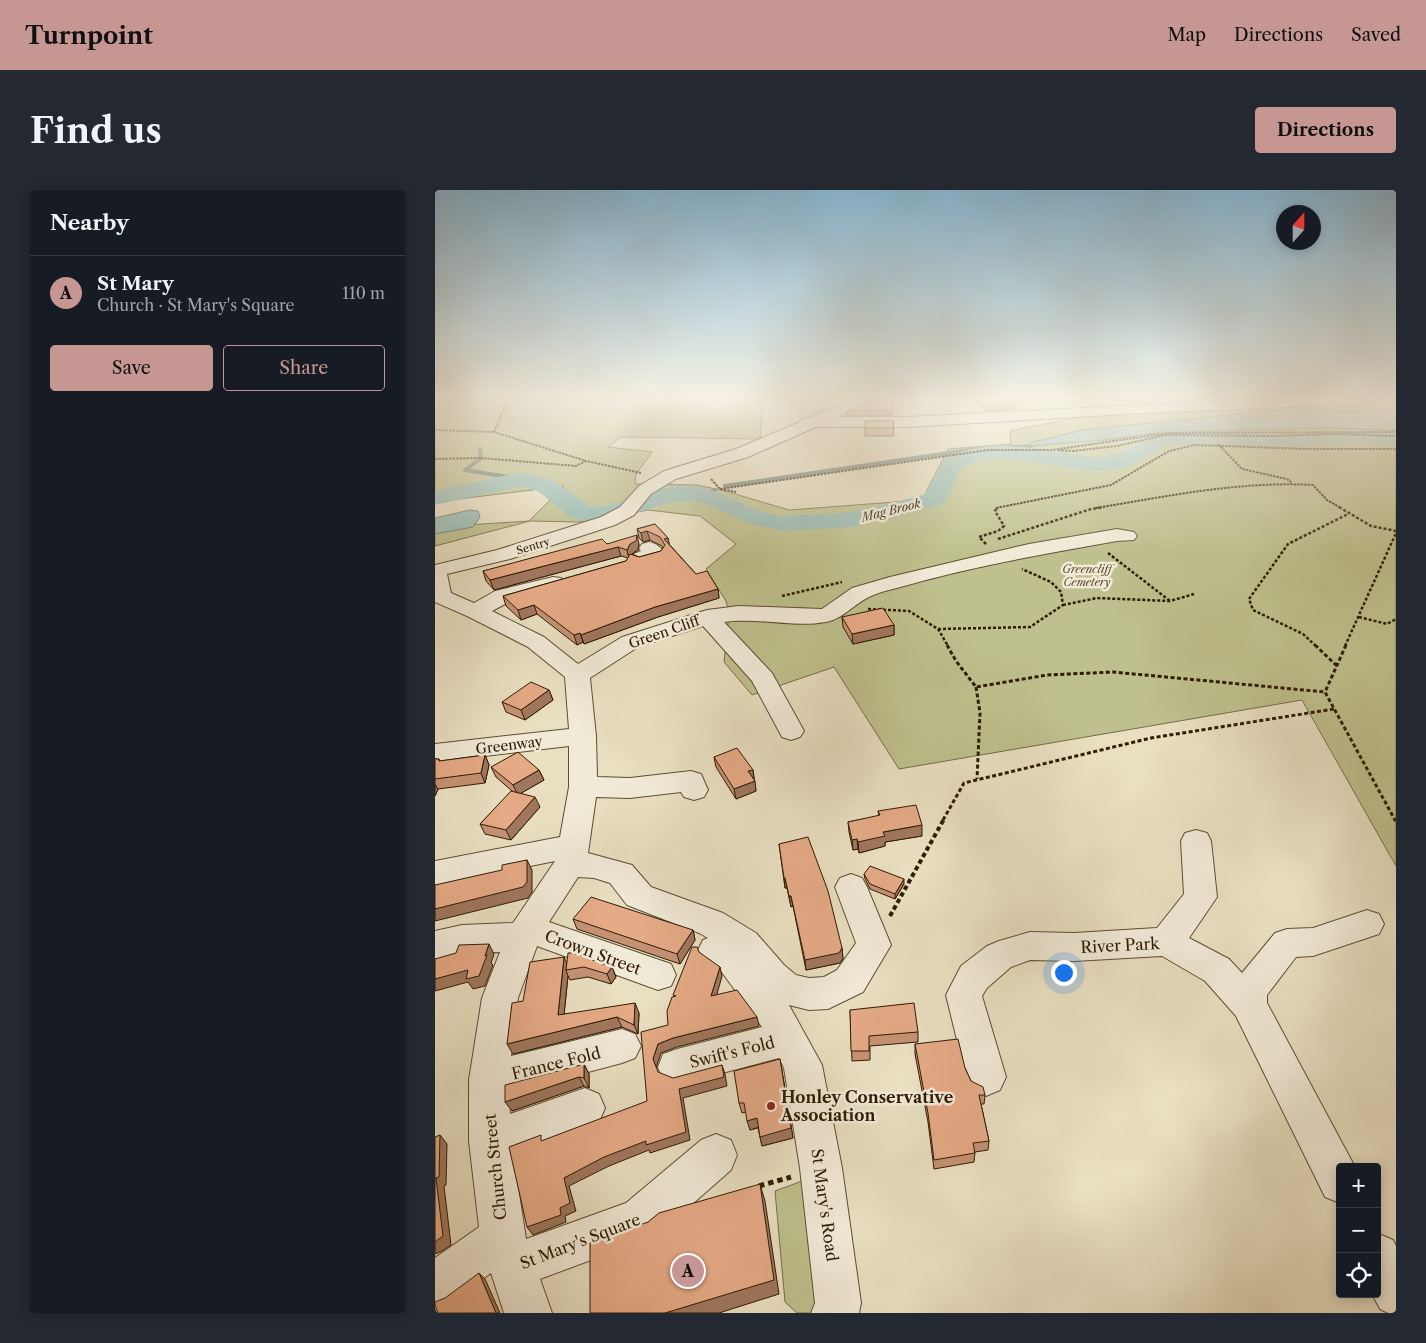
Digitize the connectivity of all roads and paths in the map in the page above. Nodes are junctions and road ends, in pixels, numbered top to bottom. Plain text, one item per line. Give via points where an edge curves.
1 (553, 450) edge
2 (746, 450) edge
3 (985, 450) edge
4 (1171, 450) edge
5 (1223, 450) edge
6 (435, 459) edge
7 (587, 461) junction
8 (642, 474) dead end
9 (1292, 484) junction
10 (735, 492) dead end
11 (1348, 514) junction
12 (1396, 532) edge
13 (1127, 536) dead end
14 (1090, 539) junction
15 (988, 559) junction
16 (436, 571) edge
17 (575, 577) edge
18 (1193, 594) dead end
19 (1170, 601) junction
20 (1063, 605) junction
21 (836, 608) junction
22 (475, 611) junction
23 (707, 617) junction
24 (1359, 617) junction
25 (1396, 619) edge
26 (938, 629) junction
27 (1337, 666) junction
28 (577, 675) junction
29 (976, 687) junction
30 (1325, 692) junction
31 (1334, 709) junction
32 (791, 731) dead end
33 (583, 736) junction
34 (435, 753) edge
35 (977, 779) junction
36 (583, 787) junction
37 (694, 790) dead end
38 (1396, 821) edge
39 (1196, 841) dead end
40 (572, 855) junction
41 (435, 873) edge
42 (851, 887) dead end
43 (1367, 924) dead end
44 (526, 933) junction
45 (1166, 942) junction
46 (874, 944) junction
47 (435, 945) edge
48 (715, 950) dead end
49 (658, 975) dead end
50 (1249, 1005) junction
51 (788, 1038) junction
52 (622, 1046) dead end
53 (677, 1066) dead end
54 (986, 1077) dead end
55 (489, 1080) junction
56 (585, 1108) dead end
57 (489, 1141) junction
58 (716, 1155) dead end
59 (1336, 1174) edge
60 (507, 1252) junction
61 (1381, 1264) edge
62 (435, 1286) edge
63 (1396, 1292) edge
64 (528, 1313) edge
65 (835, 1313) edge

1 - 7 path
2 - 16 street, Sentry via 670,474 613,519 503,555
3 - 10 path via 720,489
4 - 9 path via 1111,485 997,507 995,511 1004,526 979,538 985,543 1091,509 1201,490
5 - 9 path via 1242,469 1287,479
6 - 7 path via 481,458 576,466
7 - 8 path
9 - 11 path via 1313,486
11 - 12 path via 1371,526
11 - 27 path via 1287,544 1249,599 1253,610 1303,634
12 - 24 path
13 - 14 street
14 - 15 street
14 - 19 path
15 - 20 path via 1051,582 1061,592
15 - 21 street via 889,583 860,593
16 - 22 street via 441,597
17 - 22 street via 503,596
18 - 19 path
19 - 20 path via 1097,598
20 - 26 path via 1030,627
21 - 23 street via 843,600 841,596 822,596 779,608
21 - 26 path via 909,611
22 - 28 street via 536,642
23 - 28 street, Green Cliff via 630,642
23 - 32 street, Green Cliff via 763,678
24 - 25 path via 1387,624
24 - 27 path
26 - 29 path
27 - 30 path
28 - 33 street
29 - 30 path via 1047,675 1113,672
29 - 35 path via 980,712
30 - 31 path
31 - 35 path via 1151,738
31 - 38 path
33 - 34 street, Greenway
33 - 36 street, Church Street
35 - 46 path via 964,783
36 - 37 street via 630,788 691,781
36 - 40 street, Church Street
39 - 45 street via 1201,897
40 - 41 street
40 - 44 street, Church Street
40 - 46 street via 621,874 639,896 711,923 743,943 786,989 809,994 828,993 850,981
42 - 46 street
43 - 50 street via 1313,942 1287,943 1249,991
44 - 47 street
44 - 49 street, Crown Street
44 - 55 street, Church Street via 500,998
45 - 50 street, River Park via 1217,970
45 - 54 street, River Park via 1030,946 999,956 974,978 964,995
48 - 51 street, St Mary's Road via 733,962 749,979
50 - 59 street, River Park
51 - 53 street, Swift's Fold
51 - 65 street, St Mary's Road via 803,1065 837,1303
52 - 55 street, France Fold
55 - 57 street, Church Street
56 - 57 street
57 - 60 street, Church Street
58 - 60 street, St Mary's Square via 640,1220
60 - 62 street, St Mary's Square
60 - 64 street, Church Street
61 - 63 street

